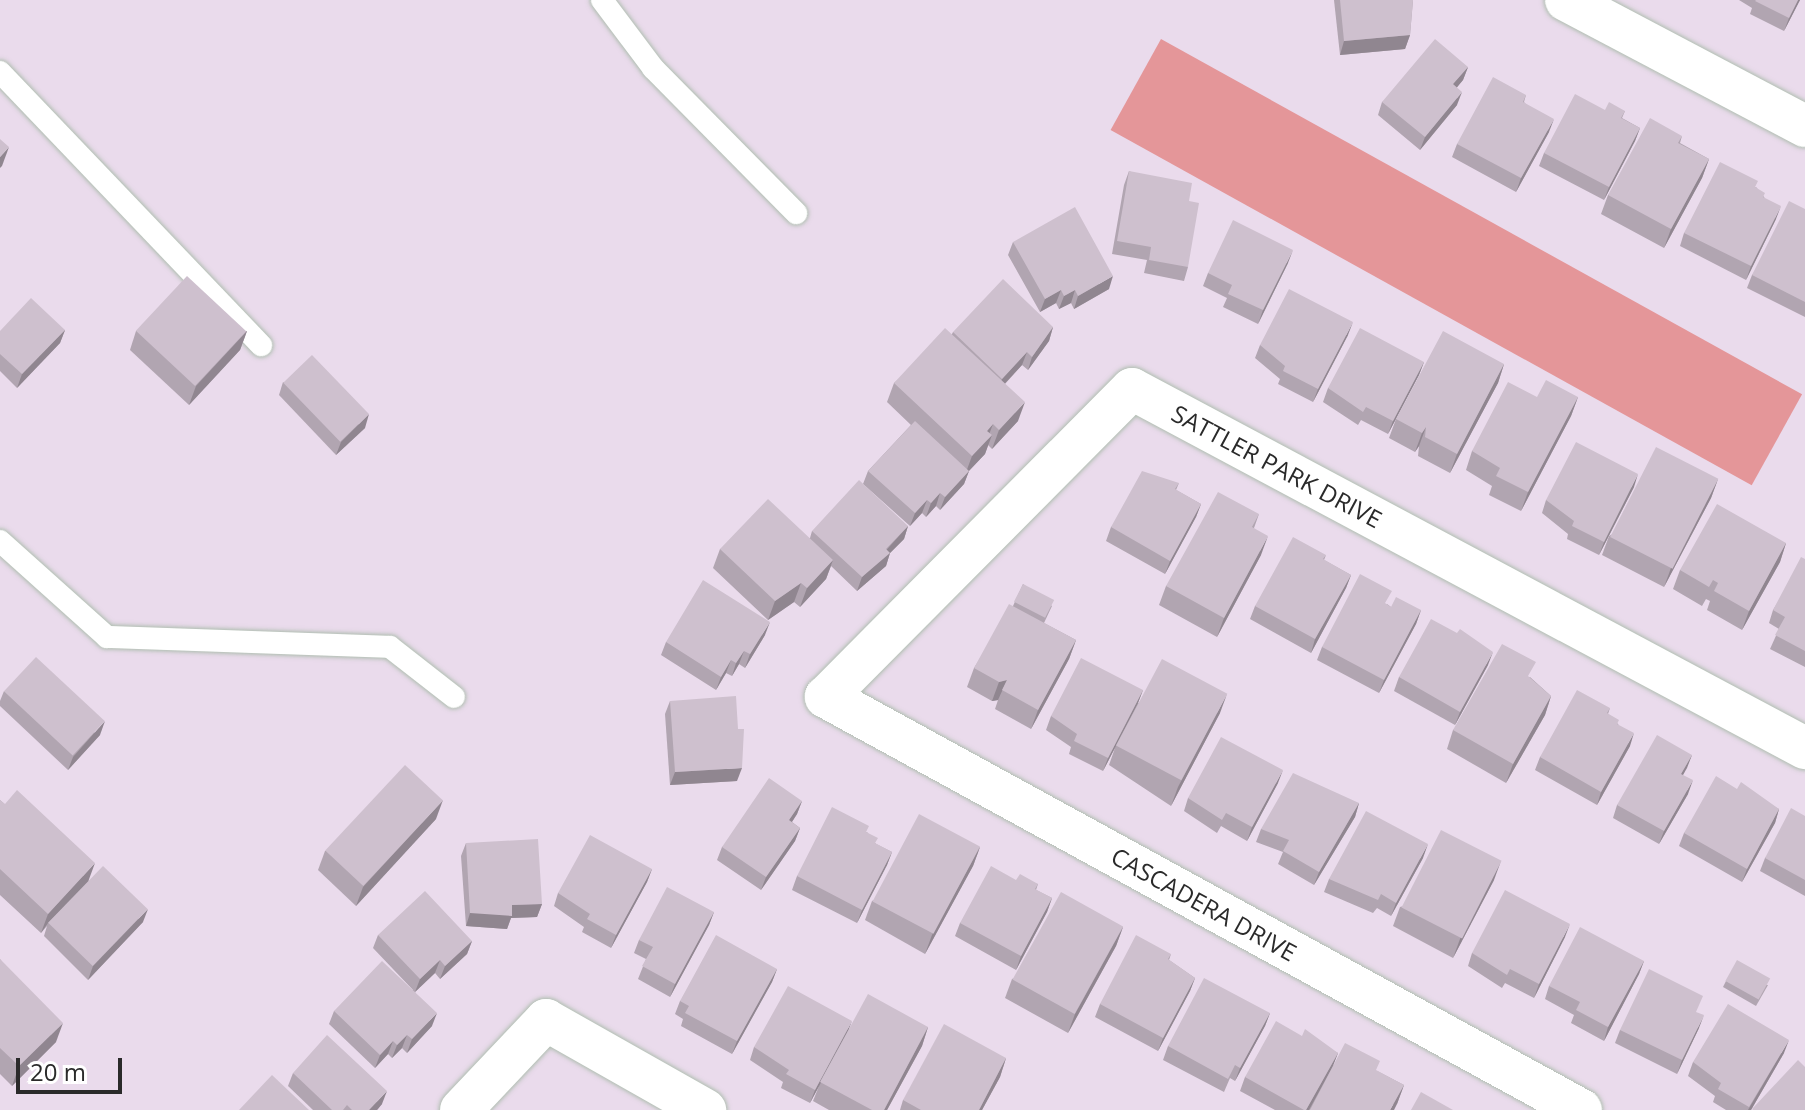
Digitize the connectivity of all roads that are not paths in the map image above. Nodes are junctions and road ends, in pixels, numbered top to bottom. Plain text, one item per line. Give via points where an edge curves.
1 (602, 0) edge
2 (1566, 0) edge
3 (0, 72) edge
4 (1805, 126) edge
5 (796, 213) dead end
6 (261, 345) dead end
7 (0, 541) edge
8 (454, 697) dead end
9 (826, 697) joint
10 (1805, 748) edge
11 (461, 1110) edge
12 (705, 1110) edge
13 (1581, 1110) edge

1 - 5 lane via 653,68
2 - 4 street
3 - 6 lane
7 - 8 lane via 107,637 390,647
9 - 10 street, SATTLER PARK DRIVE via 1132,389
9 - 13 street, CASCADERA DRIVE
11 - 12 street via 546,1020

